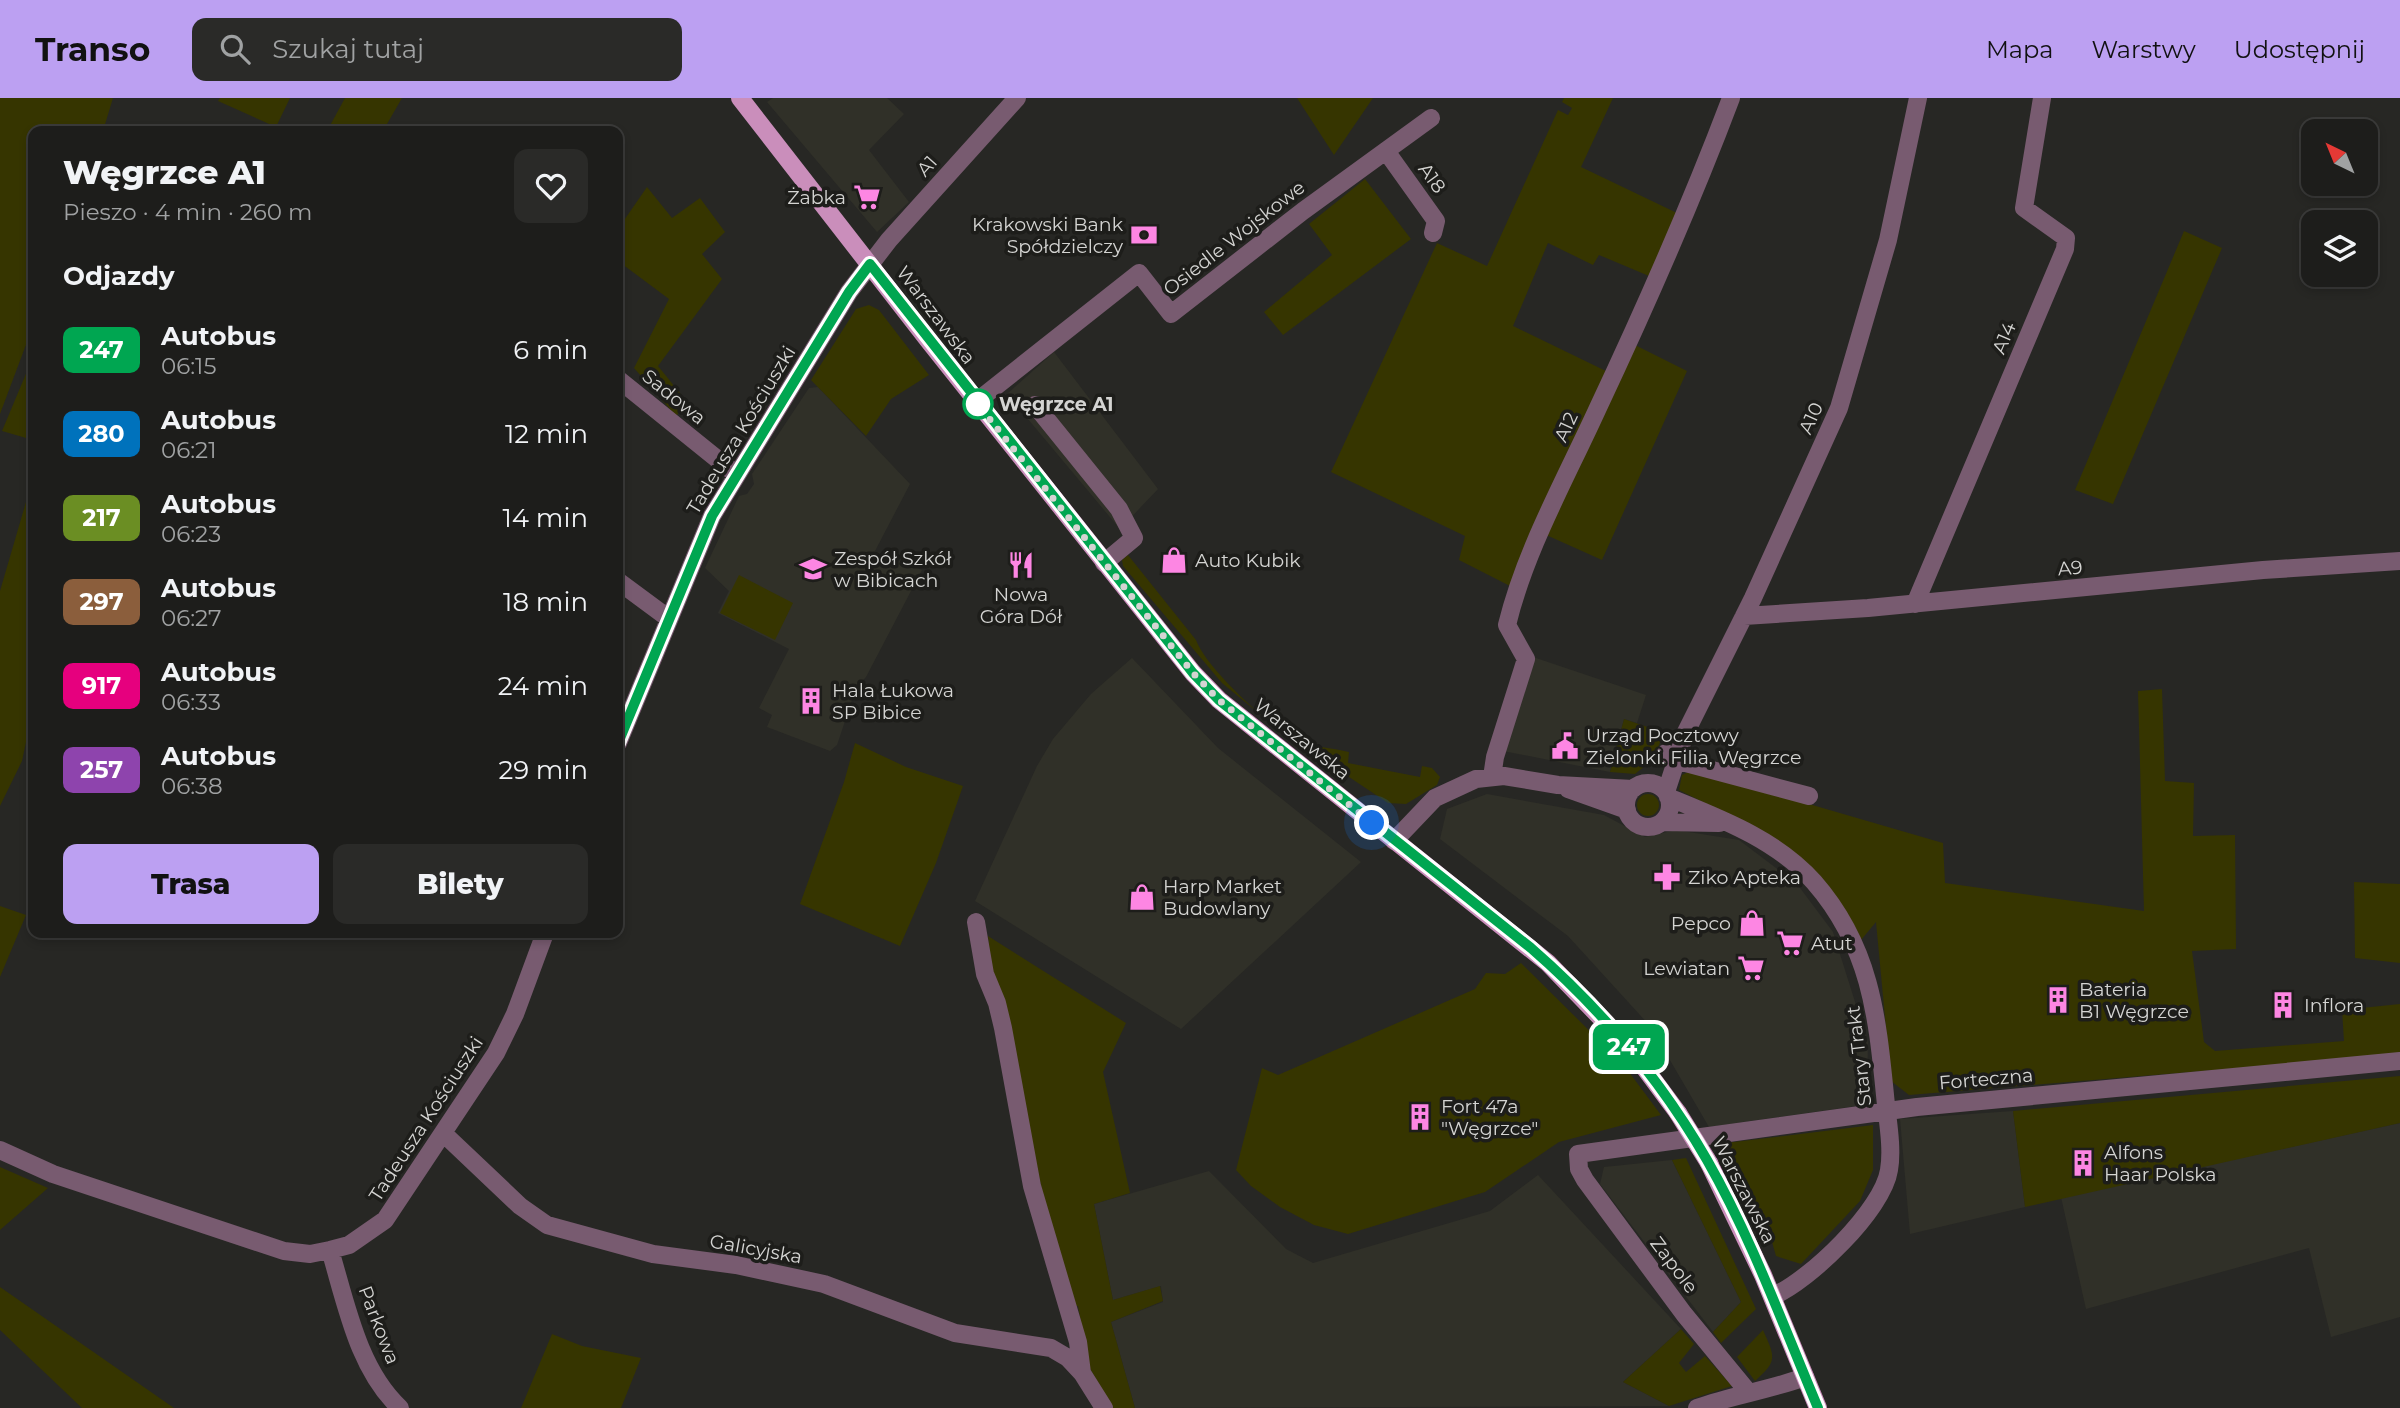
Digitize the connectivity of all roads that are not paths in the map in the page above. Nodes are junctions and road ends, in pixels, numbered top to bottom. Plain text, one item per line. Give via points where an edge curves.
1 (740, 98) edge
2 (1017, 98) edge
3 (1731, 98) edge
4 (1918, 98) edge
5 (2042, 98) edge
6 (1431, 118) dead end
7 (1386, 151) junction
8 (1433, 233) dead end
9 (870, 264) junction
10 (623, 383) edge
11 (976, 402) junction
12 (1035, 405) dead end
13 (737, 475) junction
14 (2400, 561) edge
15 (1104, 563) junction
16 (623, 585) edge
17 (1915, 604) junction
18 (1744, 616) junction
19 (668, 618) junction
20 (623, 730) edge
21 (1672, 757) junction
22 (1492, 777) junction
23 (1558, 785) junction
24 (1639, 786) junction
25 (1667, 794) junction
26 (1809, 796) dead end
27 (1627, 810) junction
28 (1662, 822) junction
29 (1726, 824) junction
30 (1394, 841) junction
31 (976, 922) dead end
32 (543, 938) edge
33 (2400, 1061) edge
34 (1886, 1111) junction
35 (443, 1133) junction
36 (0, 1150) edge
37 (1578, 1154) joint
38 (330, 1251) junction
39 (1773, 1296) junction
40 (1082, 1373) junction
41 (1805, 1377) junction
42 (1749, 1393) junction
43 (400, 1408) edge
44 (1104, 1408) edge
45 (1697, 1408) edge
46 (1818, 1408) edge

1 - 9 main road, Warszawska
2 - 9 street, A1
3 - 22 street, A12 via 1647,302 1512,604 1507,625 1526,659
4 - 18 street, A10 via 1888,240 1839,408
5 - 17 street, A14 via 2024,208 2059,231 2066,238 2065,248
6 - 7 street, Osiedle Wojskowe
7 - 8 street, A18 via 1436,220
7 - 11 street, Osiedle Wojskowe via 1171,314 1139,273
9 - 11 main road, Warszawska
9 - 13 street, Tadeusza Kościuszki
10 - 13 street, Sadowa
11 - 15 main road, Warszawska
12 - 15 street via 1119,509 1134,538
13 - 19 street, Tadeusza Kościuszki via 712,516
14 - 17 street, A9
15 - 30 main road, Warszawska via 1219,700
16 - 19 street
17 - 18 street, A9
18 - 21 street, A10
19 - 20 street, Tadeusza Kościuszki
21 - 24 street, A10
21 - 25 street, A10
21 - 26 street
22 - 23 street
22 - 30 street via 1466,782 1435,798
23 - 24 street
23 - 27 street
24 - 25 street via 1657,785
24 - 27 street via 1627,799
25 - 28 street via 1669,810
25 - 29 street, Stary Trakt
27 - 28 street via 1635,823
28 - 29 street, Stary Trakt
29 - 34 street, Stary Trakt via 1764,841 1800,869 1844,923 1873,997
30 - 39 main road, Warszawska, bridge via 1567,981 1629,1047 1709,1163
31 - 40 street, Galicyjska via 985,974 1003,1028 1032,1186 1078,1342
32 - 35 street, Tadeusza Kościuszki via 510,1026
33 - 34 street, Forteczna
34 - 37 street, Forteczna
34 - 39 street, Stary Trakt via 1889,1169 1870,1211 1801,1279
35 - 38 street, Tadeusza Kościuszki via 385,1220 349,1245
35 - 40 street, Galicyjska via 533,1217 557,1229 653,1254 736,1265 824,1284 955,1333 1051,1348
36 - 38 street, Tadeusza Kościuszki via 63,1178 259,1243 310,1254
37 - 42 street, Zapole via 1585,1180
38 - 43 street, Parkowa via 364,1354
39 - 41 main road, Warszawska
40 - 44 street, Galicyjska
41 - 42 street
41 - 46 main road, Warszawska
42 - 45 street

